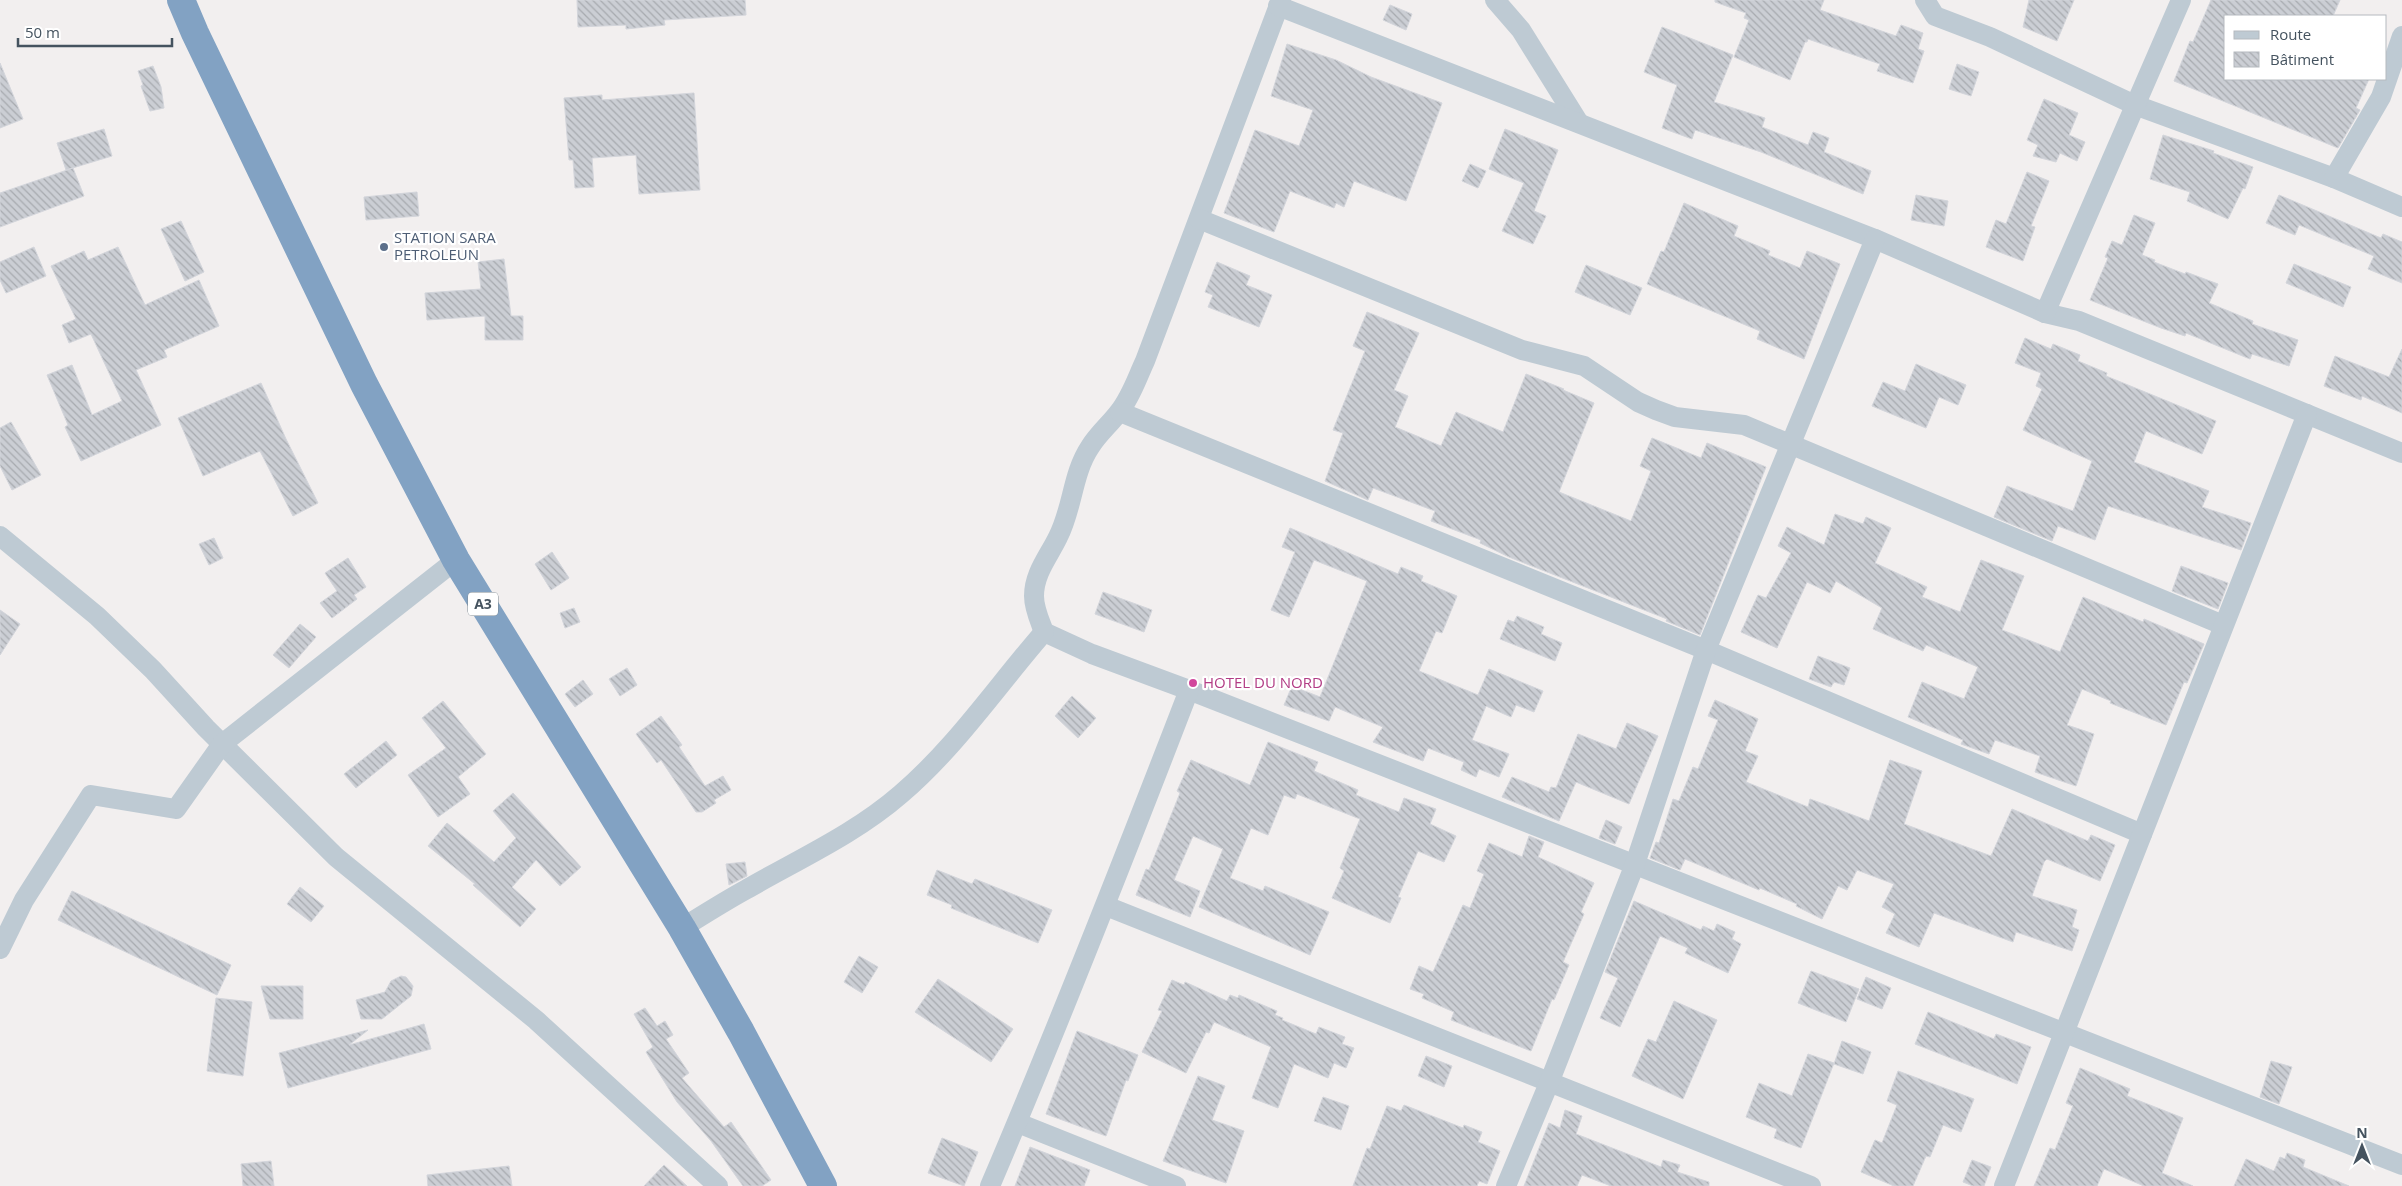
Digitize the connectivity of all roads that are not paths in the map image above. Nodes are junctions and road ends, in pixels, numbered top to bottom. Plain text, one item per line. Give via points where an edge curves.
1 (181, 0) edge
2 (1495, 0) edge
3 (1925, 0) edge
4 (2181, 0) edge
5 (1279, 3) edge
6 (2402, 36) edge
7 (2387, 80) edge
8 (2387, 80) edge
9 (2135, 105) junction
10 (1578, 123) junction
11 (2334, 178) junction
12 (2402, 207) edge
13 (1199, 219) junction
14 (1875, 239) junction
15 (2045, 313) junction
16 (1120, 412) junction
17 (2308, 414) junction
18 (1791, 443) junction
19 (2402, 453) edge
20 (0, 536) edge
21 (456, 560) junction
22 (2223, 625) junction
23 (1044, 632) junction
24 (1706, 650) junction
25 (1189, 690) junction
26 (222, 744) junction
27 (2142, 834) junction
28 (1635, 864) junction
29 (1106, 906) junction
30 (682, 928) junction
31 (0, 949) edge
32 (2064, 1032) junction
33 (1549, 1083) junction
34 (1018, 1123) junction
35 (2402, 1165) edge
36 (718, 1186) edge
37 (823, 1186) edge
38 (990, 1186) edge
39 (1176, 1186) edge
40 (1506, 1186) edge
41 (1811, 1186) edge
42 (2004, 1186) edge

1 - 21 highway, A3 via 364,384
2 - 10 street via 1521,30
3 - 9 street via 1935,16 1990,37
4 - 9 street
5 - 10 street
5 - 13 street
6 - 8 street
7 - 11 street via 2381,97
9 - 11 street
9 - 15 street
10 - 14 street
11 - 12 street
13 - 16 street via 1145,361
13 - 18 street via 1522,350 1584,366 1638,402 1656,410 1676,417 1744,425
14 - 15 street
14 - 18 street
15 - 17 street via 2079,321
16 - 23 street via 1090,446 1082,461 1059,536 1036,579 1034,597
16 - 24 street
17 - 19 street
17 - 22 street
18 - 22 street
18 - 24 street
20 - 26 street via 97,616
21 - 26 street
21 - 30 highway, A3
22 - 27 street
23 - 25 street via 1092,654
23 - 30 street via 944,754 902,794 821,849
24 - 27 street
24 - 28 street
25 - 28 street
25 - 29 street
26 - 31 street via 176,809 91,795 24,900
26 - 36 street via 336,857 522,1009
27 - 32 street
28 - 32 street
28 - 33 street
29 - 33 street
29 - 34 street
30 - 37 highway, A3
32 - 35 street
32 - 42 street
33 - 40 street
33 - 41 street
34 - 38 street
34 - 39 street

